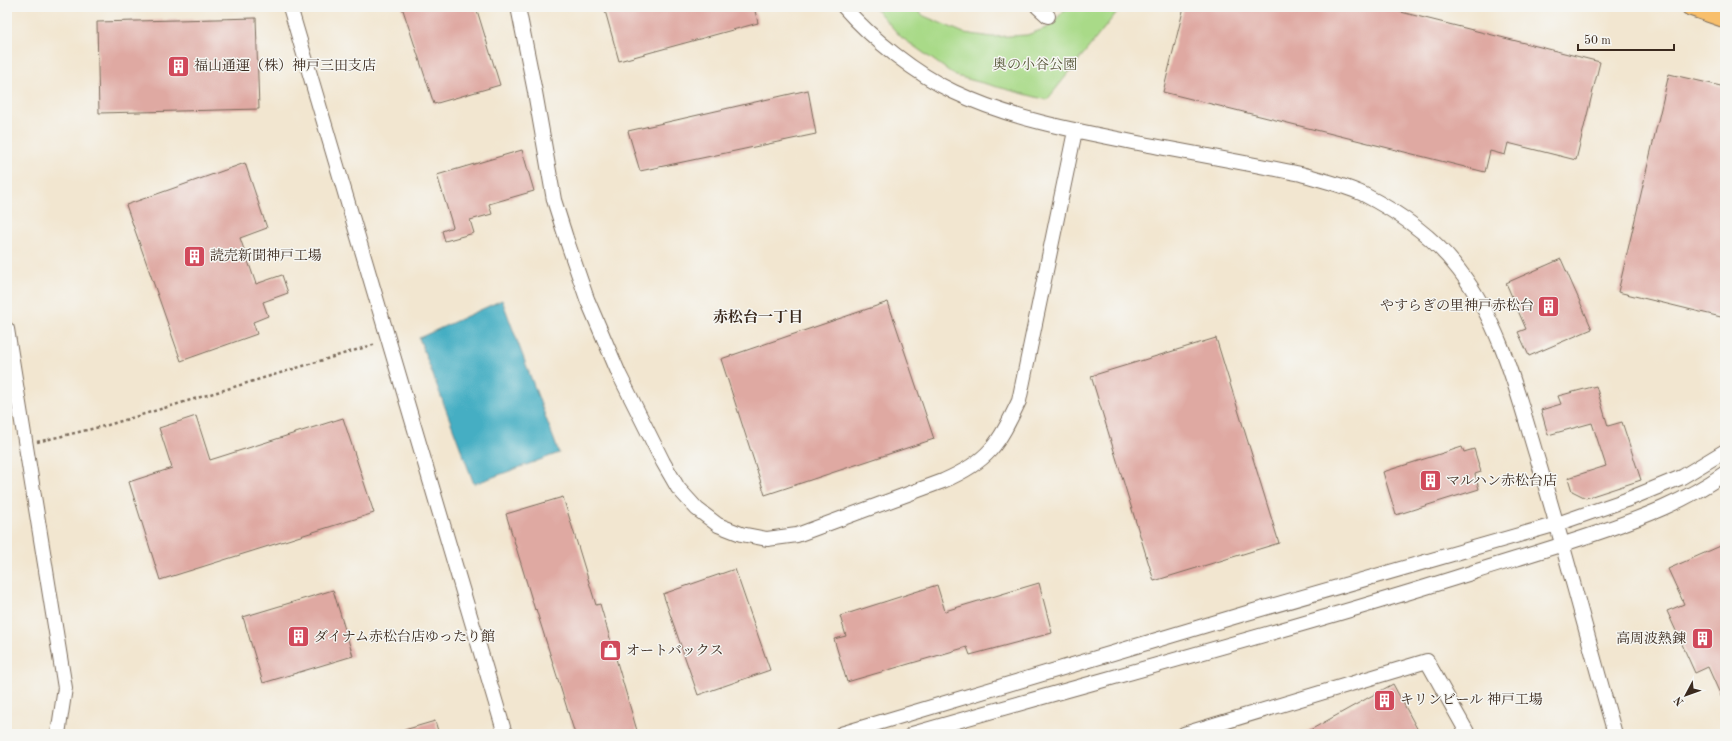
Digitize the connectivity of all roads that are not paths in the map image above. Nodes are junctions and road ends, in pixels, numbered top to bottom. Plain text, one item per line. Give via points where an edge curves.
1 (290, 7) edge
2 (518, 7) edge
3 (844, 7) edge
4 (1690, 7) edge
5 (1725, 18) edge
6 (1075, 131) junction
7 (7, 329) edge
8 (12, 394) edge
9 (1725, 450) edge
10 (1725, 473) edge
11 (1558, 524) junction
12 (1563, 544) junction
13 (58, 734) edge
14 (505, 734) edge
15 (841, 734) edge
16 (912, 734) edge
17 (1184, 734) edge
18 (1468, 734) edge
19 (1616, 734) edge

1 - 14 street
2 - 6 street via 554,200 587,299 622,381 678,488 697,509 718,525 741,534 767,539 797,535 943,481 966,471 986,455 1003,435 1019,401
3 - 6 street via 884,45 918,71 954,92 1012,114
4 - 5 main road
6 - 11 street via 1301,174 1362,194 1415,227 1459,269 1495,330 1510,367
7 - 8 street
8 - 13 street via 25,445 65,688
9 - 11 street via 1682,477
10 - 12 street via 1704,488 1656,512
11 - 12 street
11 - 15 street via 1247,613
12 - 16 street via 1356,610
12 - 19 street
17 - 18 street via 1427,661

